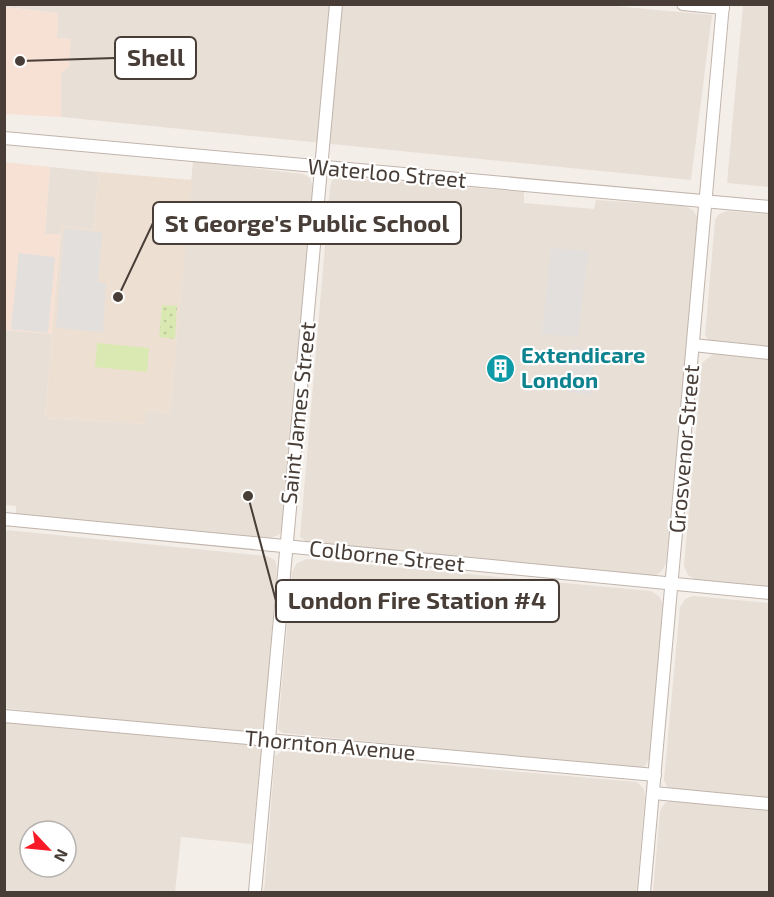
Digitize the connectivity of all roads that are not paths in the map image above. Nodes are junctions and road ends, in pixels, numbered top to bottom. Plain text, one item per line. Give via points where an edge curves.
1 (336, 4) edge
2 (682, 4) edge
3 (723, 6) edge
4 (4, 138) edge
5 (322, 168) junction
6 (707, 201) junction
7 (770, 207) edge
8 (693, 345) junction
9 (770, 353) edge
10 (4, 519) edge
11 (285, 546) junction
12 (672, 584) junction
13 (770, 593) edge
14 (4, 716) edge
15 (269, 739) junction
16 (655, 775) junction
17 (654, 793) junction
18 (770, 804) edge
19 (255, 892) edge
20 (645, 892) edge

1 - 5 street, Saint James Street
2 - 3 street
3 - 6 street, Grosvenor Street
4 - 5 street, Waterloo Street
5 - 6 street, Waterloo Street
5 - 11 street, Saint James Street
6 - 7 street, Waterloo Street
6 - 8 street, Grosvenor Street
8 - 9 street
8 - 12 street, Grosvenor Street
10 - 11 street, Colborne Street
11 - 12 street, Colborne Street
11 - 15 street, Saint James Street
12 - 13 street, Colborne Street
12 - 16 street, Grosvenor Street
14 - 15 street, Thornton Avenue
15 - 16 street, Thornton Avenue
15 - 19 street, Saint James Street
16 - 17 street, Grosvenor Street
17 - 18 street
17 - 20 street, Grosvenor Street

